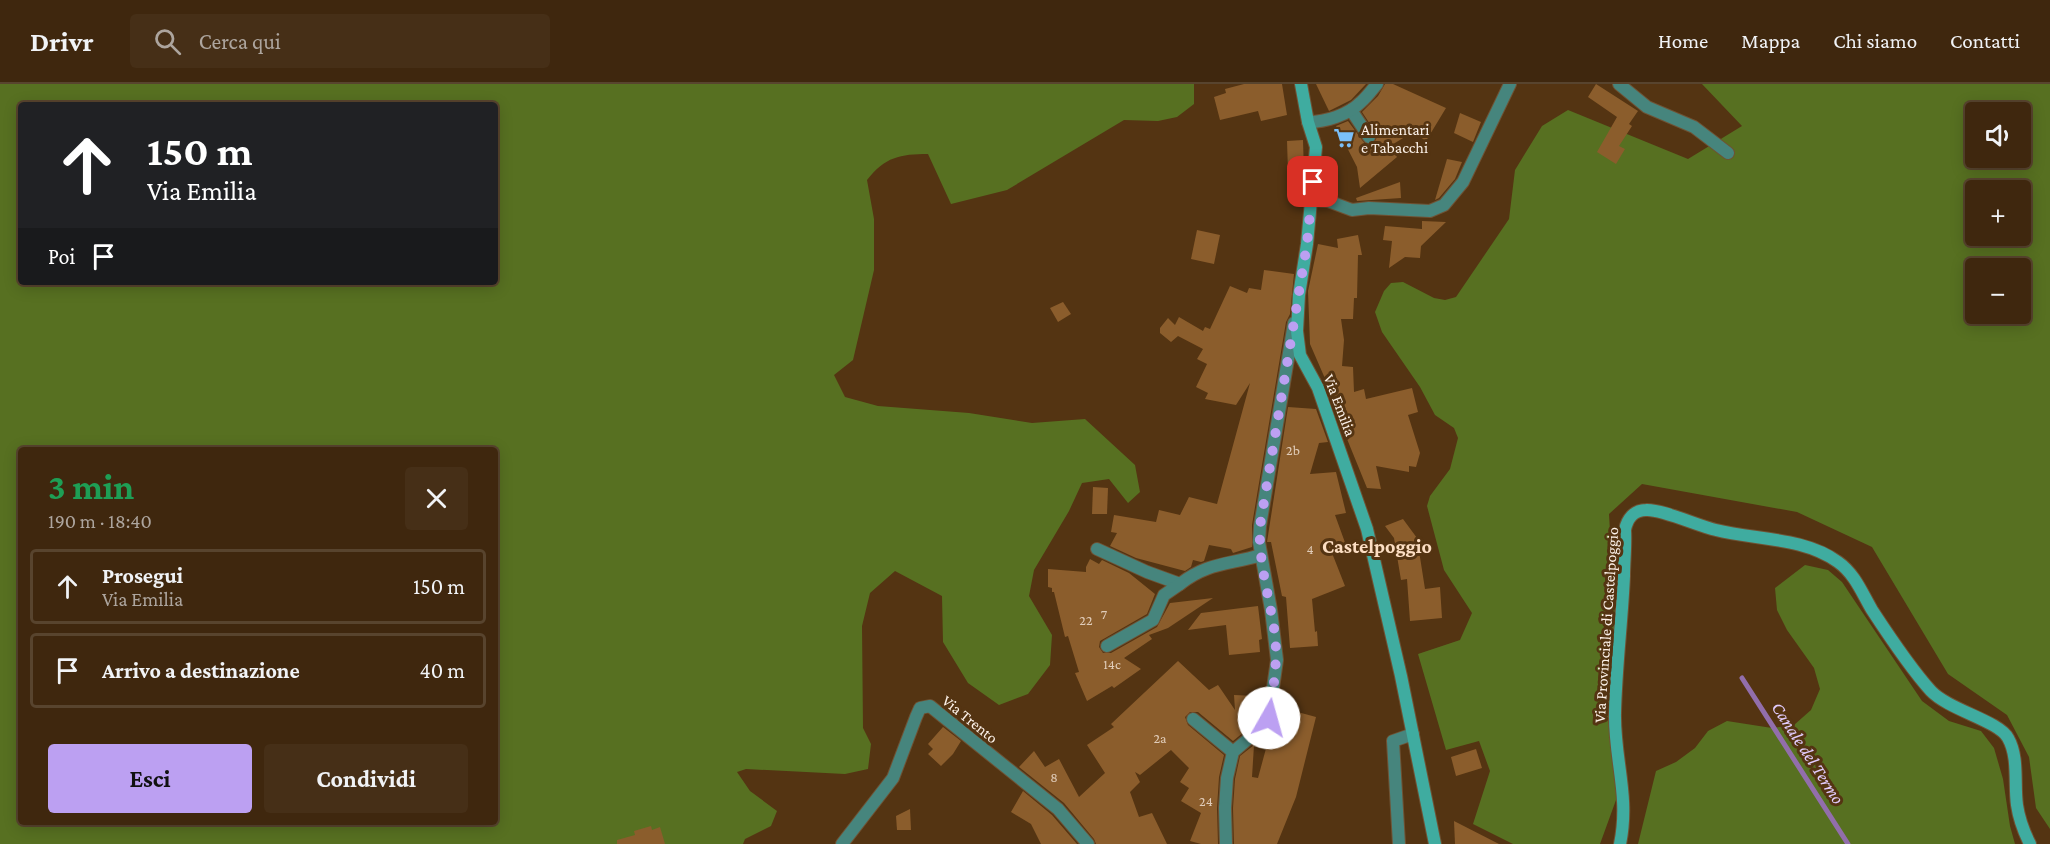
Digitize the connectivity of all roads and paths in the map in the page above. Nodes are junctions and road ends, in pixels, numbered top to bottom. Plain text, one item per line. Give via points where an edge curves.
1 (1301, 84) edge
2 (1510, 84) edge
3 (1619, 84) edge
4 (1373, 86) edge
5 (1351, 110) junction
6 (1308, 122) junction
7 (1369, 137) dead end
8 (1728, 153) dead end
9 (1311, 200) junction
10 (1299, 295) junction
11 (1097, 549) dead end
12 (1260, 555) junction
13 (1180, 584) junction
14 (1107, 646) dead end
15 (1193, 719) dead end
16 (1413, 734) junction
17 (1233, 752) junction
18 (842, 844) edge
19 (1088, 844) edge
20 (1226, 844) edge
21 (1399, 844) edge
22 (1435, 844) edge
23 (1620, 844) edge
24 (2030, 844) edge

1 - 6 main road, Via Emilia
2 - 9 street via 1463,182 1443,205 1430,211 1352,210 1328,201
3 - 8 street via 1647,107 1694,128
4 - 5 street
5 - 6 street
5 - 7 street
6 - 9 main road, Via Emilia via 1316,147
9 - 10 main road, Via Emilia
10 - 12 street via 1260,526
10 - 16 main road, Via Emilia via 1300,355 1318,388 1367,529
11 - 13 street
12 - 13 street via 1211,566
12 - 17 street via 1277,660 1268,722
13 - 14 street via 1164,595 1153,620
15 - 17 street
16 - 21 street via 1393,741
16 - 22 main road
17 - 20 street via 1227,778
18 - 19 street, Via Trento via 893,778 920,708 930,706 1058,809
23 - 24 main road, Via Provinciale di Castelpoggio via 1624,791 1615,714 1625,530 1635,513 1647,510 1716,531 1807,547 1840,563 1931,691 1947,704 1997,727 2007,736 2013,752 2021,824

